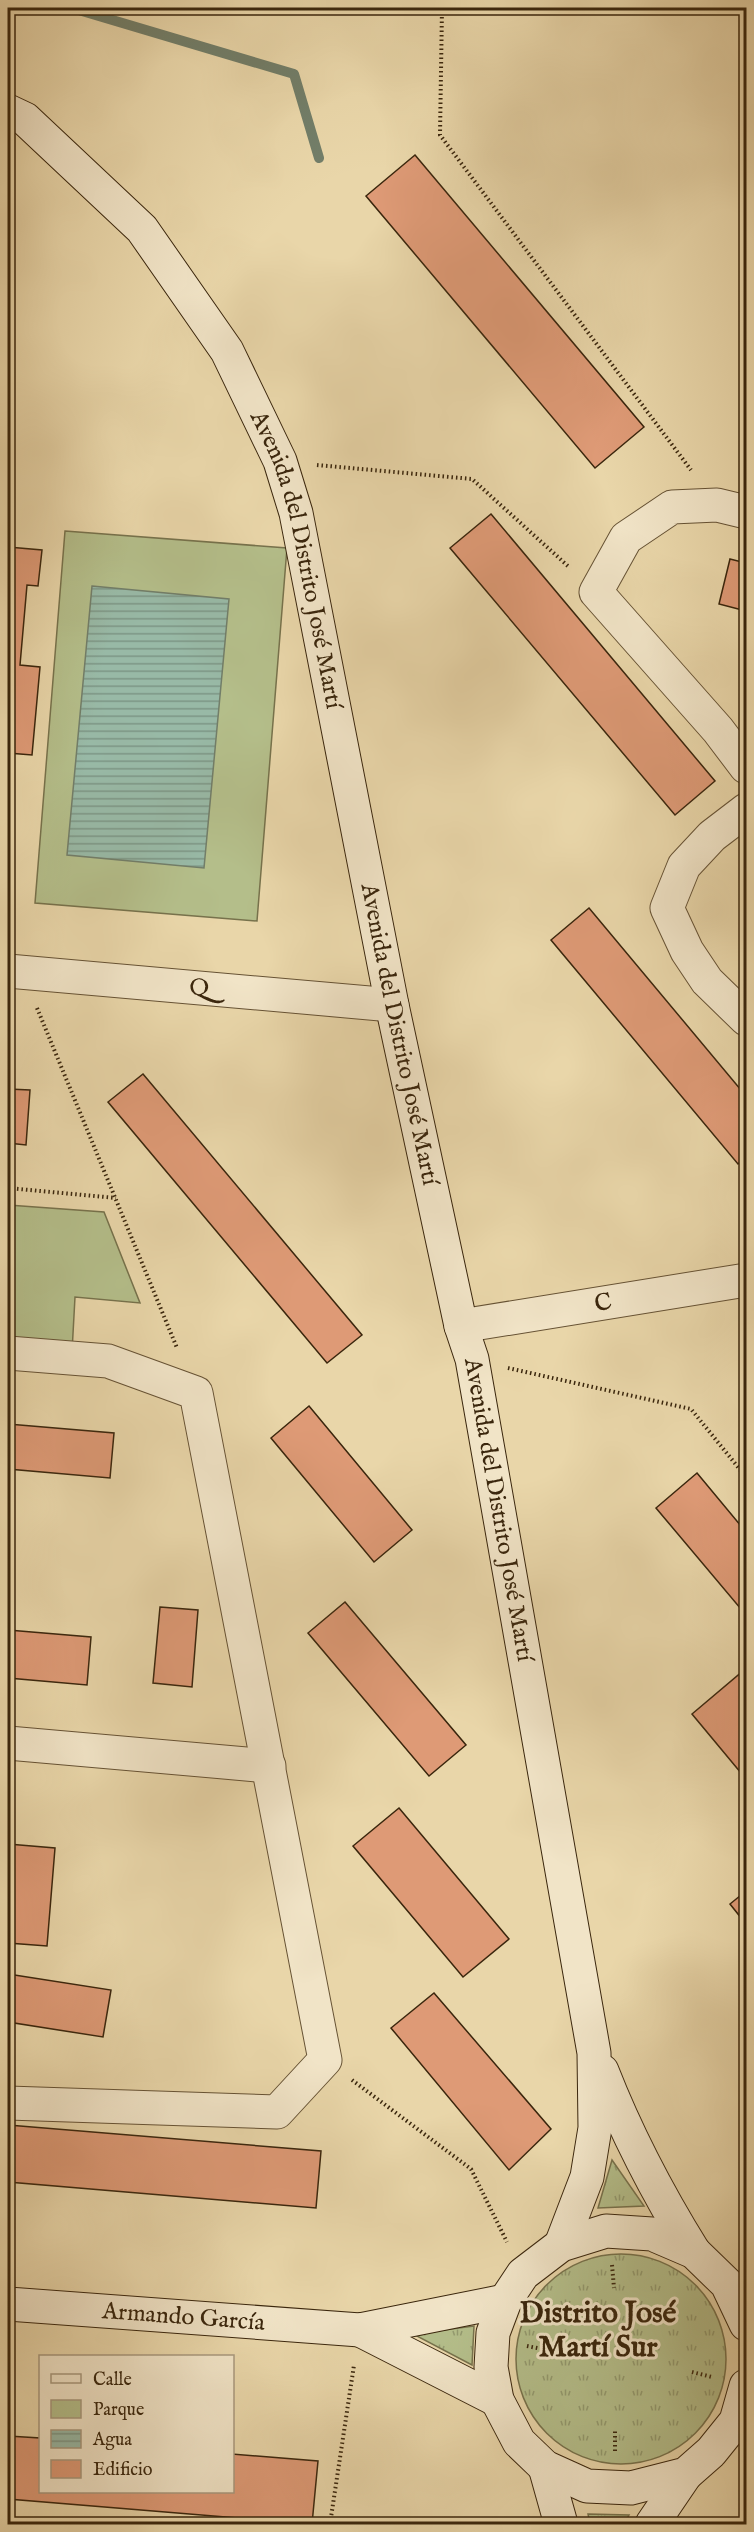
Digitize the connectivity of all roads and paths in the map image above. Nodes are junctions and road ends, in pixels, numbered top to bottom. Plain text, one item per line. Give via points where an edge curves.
1 (442, 8) edge
2 (8, 111) edge
3 (280, 461) junction
4 (732, 508) edge
5 (596, 592) junction
6 (747, 767) edge
7 (747, 810) edge
8 (15, 971) edge
9 (392, 1005) junction
10 (747, 1019) edge
11 (8, 1188) edge
12 (116, 1198) junction
13 (747, 1280) edge
14 (461, 1326) junction
15 (8, 1353) edge
16 (472, 1359) junction
17 (196, 1393) junction
18 (747, 1477) edge
19 (8, 1743) edge
20 (269, 1767) junction
21 (594, 2053) junction
22 (325, 2060) junction
23 (8, 2103) edge
24 (561, 2245) junction
25 (694, 2252) junction
26 (612, 2256) dead end
27 (524, 2274) junction
28 (614, 2288) dead end
29 (505, 2301) junction
30 (8, 2304) edge
31 (744, 2317) edge
32 (360, 2330) junction
33 (692, 2373) dead end
34 (714, 2377) dead end
35 (747, 2386) edge
36 (497, 2400) junction
37 (615, 2431) dead end
38 (747, 2440) edge
39 (711, 2452) junction
40 (615, 2453) dead end
41 (545, 2467) junction
42 (686, 2474) junction
43 (330, 2524) edge
44 (561, 2524) edge
45 (652, 2524) edge

1 - 4 path via 440,135
2 - 3 main road, Avenida del Distrito José Martí via 25,119 142,229 227,351
3 - 5 path via 472,479
3 - 9 main road, Avenida del Distrito José Martí via 296,513
4 - 5 main road via 672,507 626,538
5 - 6 main road
7 - 10 main road via 712,836 684,866 667,908 687,951 708,981
8 - 9 main road, Q
8 - 12 path
9 - 14 main road, Avenida del Distrito José Martí
11 - 12 path
12 - 17 path
13 - 14 main road, C
14 - 16 main road, Avenida del Distrito José Martí
15 - 17 main road via 108,1356
16 - 18 path via 691,1409
16 - 21 main road, Avenida del Distrito José Martí
17 - 20 main road
19 - 20 main road
20 - 22 main road
21 - 24 main road, Avenida del Distrito José Martí via 596,2128 587,2177
21 - 25 main road, Avenida del Distrito José Martí via 624,2126 664,2205
22 - 23 main road via 277,2112
22 - 27 path via 471,2169
24 - 25 main road via 606,2231 652,2234
24 - 27 main road
25 - 31 main road via 727,2284
26 - 28 path
27 - 29 main road
29 - 32 main road, Armando García
29 - 36 main road via 493,2333 491,2367
30 - 32 main road, Armando García
32 - 36 main road, Armando García
32 - 43 path
33 - 34 path
35 - 39 main road via 736,2421
36 - 41 main road via 519,2442
37 - 40 path
38 - 39 main road
39 - 42 main road
41 - 42 main road via 587,2486 631,2488
41 - 44 main road
42 - 45 main road

